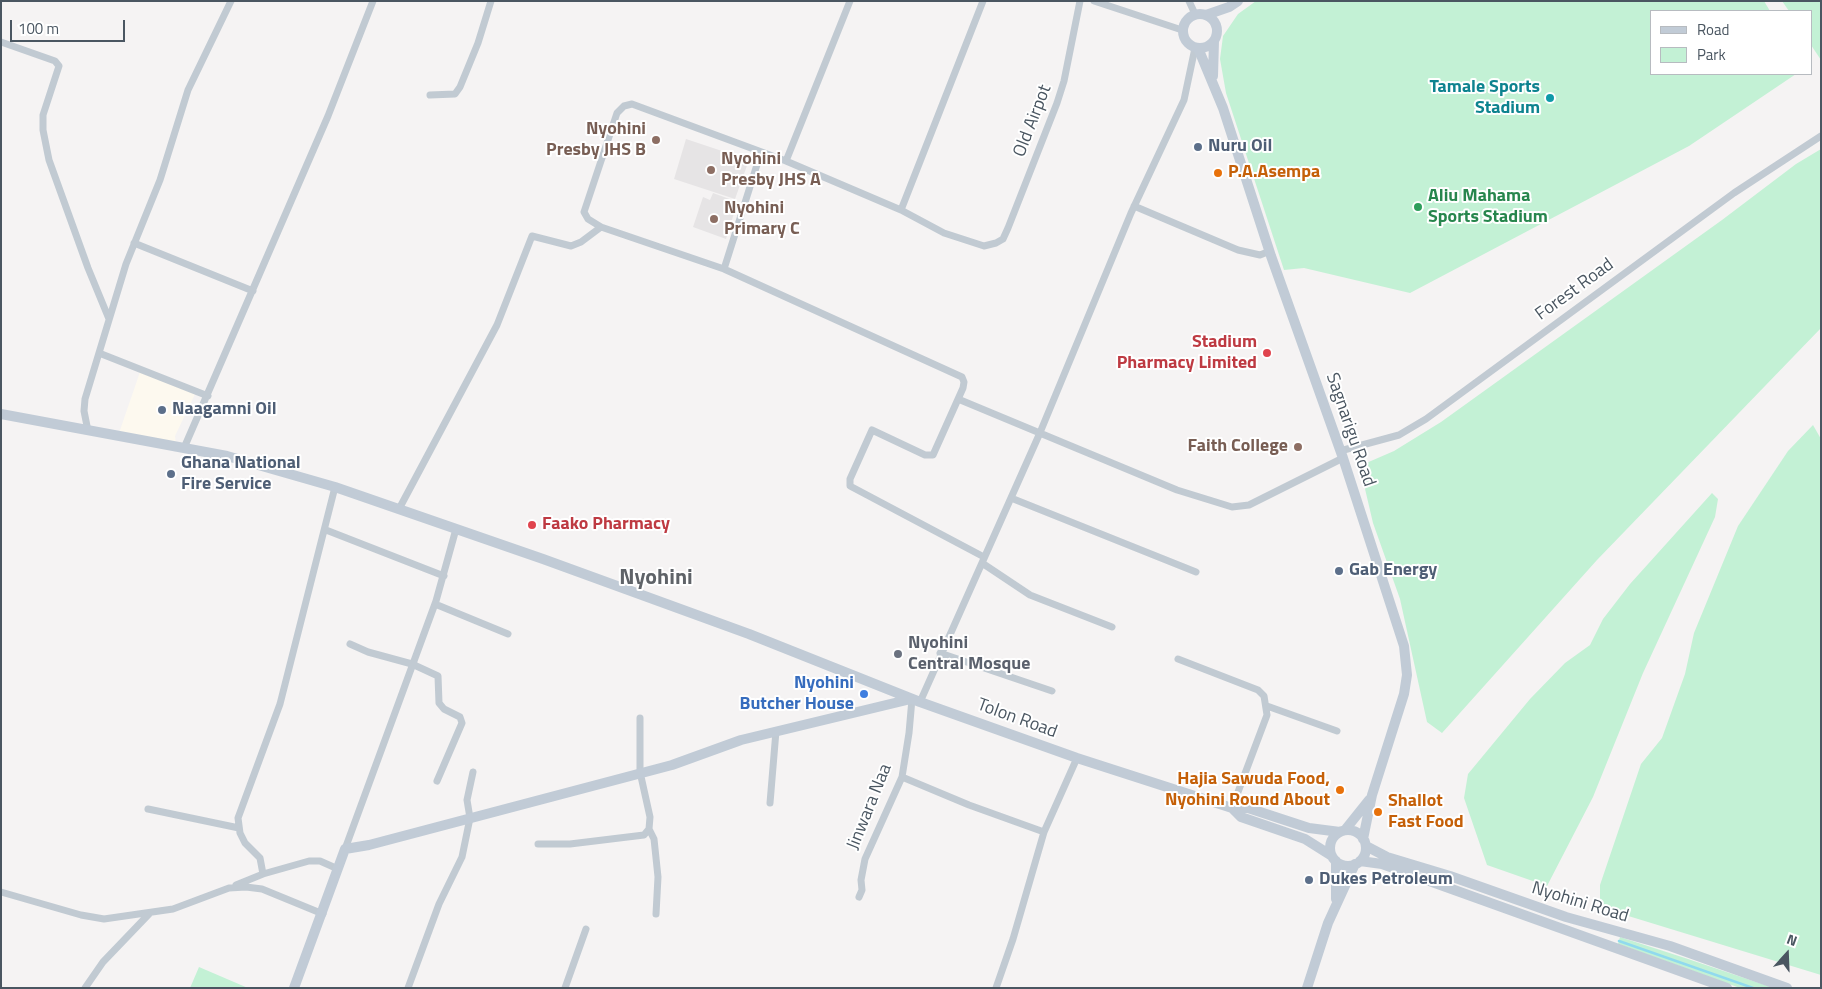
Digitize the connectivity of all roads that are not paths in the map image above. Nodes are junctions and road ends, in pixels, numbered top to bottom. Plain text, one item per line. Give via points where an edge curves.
1 (231, 1) edge
2 (373, 1) edge
3 (491, 1) edge
4 (850, 1) edge
5 (983, 1) edge
6 (1080, 1) edge
7 (1094, 1) edge
8 (1189, 1) edge
9 (1234, 4) edge
10 (1195, 14) junction
11 (1206, 15) junction
12 (1218, 29) junction
13 (1182, 30) junction
14 (1214, 41) junction
15 (1, 42) edge
16 (1197, 48) junction
17 (1213, 79) junction
18 (430, 95) dead end
19 (1821, 136) edge
20 (761, 152) junction
21 (786, 161) junction
22 (1134, 206) junction
23 (901, 210) junction
24 (601, 227) junction
25 (134, 243) junction
26 (1270, 251) junction
27 (724, 269) junction
28 (253, 291) junction
29 (109, 319) junction
30 (98, 353) junction
31 (208, 396) junction
32 (958, 399) junction
33 (1, 414) edge
34 (88, 431) junction
35 (1039, 435) junction
36 (184, 448) junction
37 (1342, 454) junction
38 (335, 487) junction
39 (1011, 498) junction
40 (399, 509) junction
41 (456, 529) junction
42 (326, 530) junction
43 (983, 560) junction
44 (1196, 572) dead end
45 (444, 576) junction
46 (435, 604) junction
47 (1112, 627) dead end
48 (508, 634) dead end
49 (350, 644) dead end
50 (940, 653) junction
51 (1178, 659) dead end
52 (412, 664) junction
53 (1052, 691) dead end
54 (916, 700) junction
55 (1266, 706) junction
56 (640, 718) dead end
57 (776, 731) junction
58 (1337, 731) dead end
59 (1077, 758) junction
60 (473, 772) dead end
61 (640, 772) junction
62 (902, 777) junction
63 (437, 781) dead end
64 (1372, 795) junction
65 (770, 803) dead end
66 (1232, 808) junction
67 (148, 810) dead end
68 (470, 818) junction
69 (239, 828) junction
70 (649, 829) junction
71 (1342, 831) junction
72 (1044, 832) junction
73 (1364, 842) junction
74 (538, 844) dead end
75 (345, 849) junction
76 (1334, 858) junction
77 (1357, 862) junction
78 (338, 868) junction
79 (263, 874) junction
80 (229, 888) junction
81 (1, 892) edge
82 (859, 897) dead end
83 (1336, 905) junction
84 (150, 914) junction
85 (323, 914) junction
86 (656, 914) dead end
87 (586, 929) dead end
88 (85, 988) edge
89 (294, 988) edge
90 (408, 988) edge
91 (565, 988) edge
92 (996, 988) edge
93 (1306, 988) edge
94 (1727, 988) edge
95 (1786, 988) edge

1 - 25 street via 188,90 160,180
2 - 28 street
3 - 18 street via 460,87 455,94
4 - 21 street
5 - 23 street
6 - 23 street, Old Airpot via 1064,82 1003,239 984,246 944,233
7 - 13 street
8 - 10 street
9 - 11 main road
9 - 12 main road
10 - 11 main road
10 - 13 main road via 1185,21
11 - 12 main road via 1214,20
12 - 14 main road
13 - 16 main road via 1184,39
14 - 16 main road via 1209,46
14 - 17 main road, Sagnarigu Road
15 - 29 street via 55,61 59,66 43,115 43,130 49,160
16 - 17 main road, Sagnarigu Road
16 - 22 street, Jinwara Naa via 1184,100
17 - 26 main road, Sagnarigu Road
19 - 37 street, Forest Road via 1734,193 1426,419 1399,435
20 - 21 street
20 - 24 street via 632,104 624,106 617,113 584,212 588,219
20 - 27 street
21 - 23 street
22 - 26 street via 1238,250 1260,255
22 - 35 street, Jinwara Naa
24 - 27 street
24 - 40 street via 571,246 532,236 497,325
25 - 28 street
25 - 29 street
26 - 37 main road, Sagnarigu Road
27 - 32 street via 962,377 964,382
28 - 31 street
29 - 30 street
30 - 31 street
30 - 34 street via 84,402
31 - 36 street
32 - 35 street, Forest Road
32 - 43 street via 933,455 925,455 872,430 850,479 850,486
33 - 34 main road, Tolon Road
34 - 36 main road, Tolon Road
35 - 37 street, Forest Road via 1177,490 1232,507 1249,504
35 - 39 street, Jinwara Naa
36 - 38 main road, Tolon Road via 258,464
37 - 64 main road, Sagnarigu Road via 1407,664 1404,694
38 - 40 main road, Tolon Road
38 - 42 street
39 - 43 street, Jinwara Naa
39 - 44 street
40 - 41 main road, Tolon Road
41 - 45 street
41 - 54 main road, Tolon Road via 794,651
42 - 45 street
42 - 69 street via 280,704 238,818
43 - 47 street via 1030,594
43 - 50 street, Jinwara Naa
45 - 46 street
46 - 48 street
46 - 52 street
49 - 52 street
50 - 53 street
50 - 54 street, Jinwara Naa
51 - 55 street via 1258,690 1264,696
52 - 63 street via 438,676 439,703 460,717 462,723
52 - 75 street
54 - 57 main road
54 - 59 main road, Tolon Road
54 - 62 street, Jinwara Naa
55 - 58 street
55 - 66 street via 1267,715
56 - 61 street
57 - 61 main road via 672,765
57 - 65 street
59 - 66 main road, Tolon Road
59 - 72 street
60 - 68 street via 467,800
61 - 68 main road
61 - 70 street via 650,817
62 - 72 street
62 - 82 street, Jinwara Naa via 865,859
64 - 71 main road, Sagnarigu Road via 1359,815
64 - 73 main road, Sagnarigu Road
66 - 71 main road via 1248,808 1309,828
66 - 76 main road via 1241,817 1305,840
67 - 69 street
68 - 75 main road
68 - 90 street via 462,857 439,904
69 - 79 street via 245,843 260,858
70 - 74 street via 644,835 570,844
70 - 86 street via 654,839 658,877
71 - 73 main road via 1356,832
71 - 76 main road via 1330,844
72 - 92 street
73 - 77 main road
73 - 95 main road, Nyohini Road via 1395,860 1566,917 1670,946
75 - 78 main road
76 - 77 main road via 1345,865
76 - 83 main road
77 - 83 main road
77 - 94 main road, Nyohini Road via 1382,864
78 - 79 street via 320,861 309,861
78 - 85 main road
79 - 80 street
80 - 84 street
80 - 85 street via 246,886 262,889
81 - 84 street via 104,919
83 - 93 main road
84 - 88 street via 103,962
85 - 89 main road
87 - 91 street

